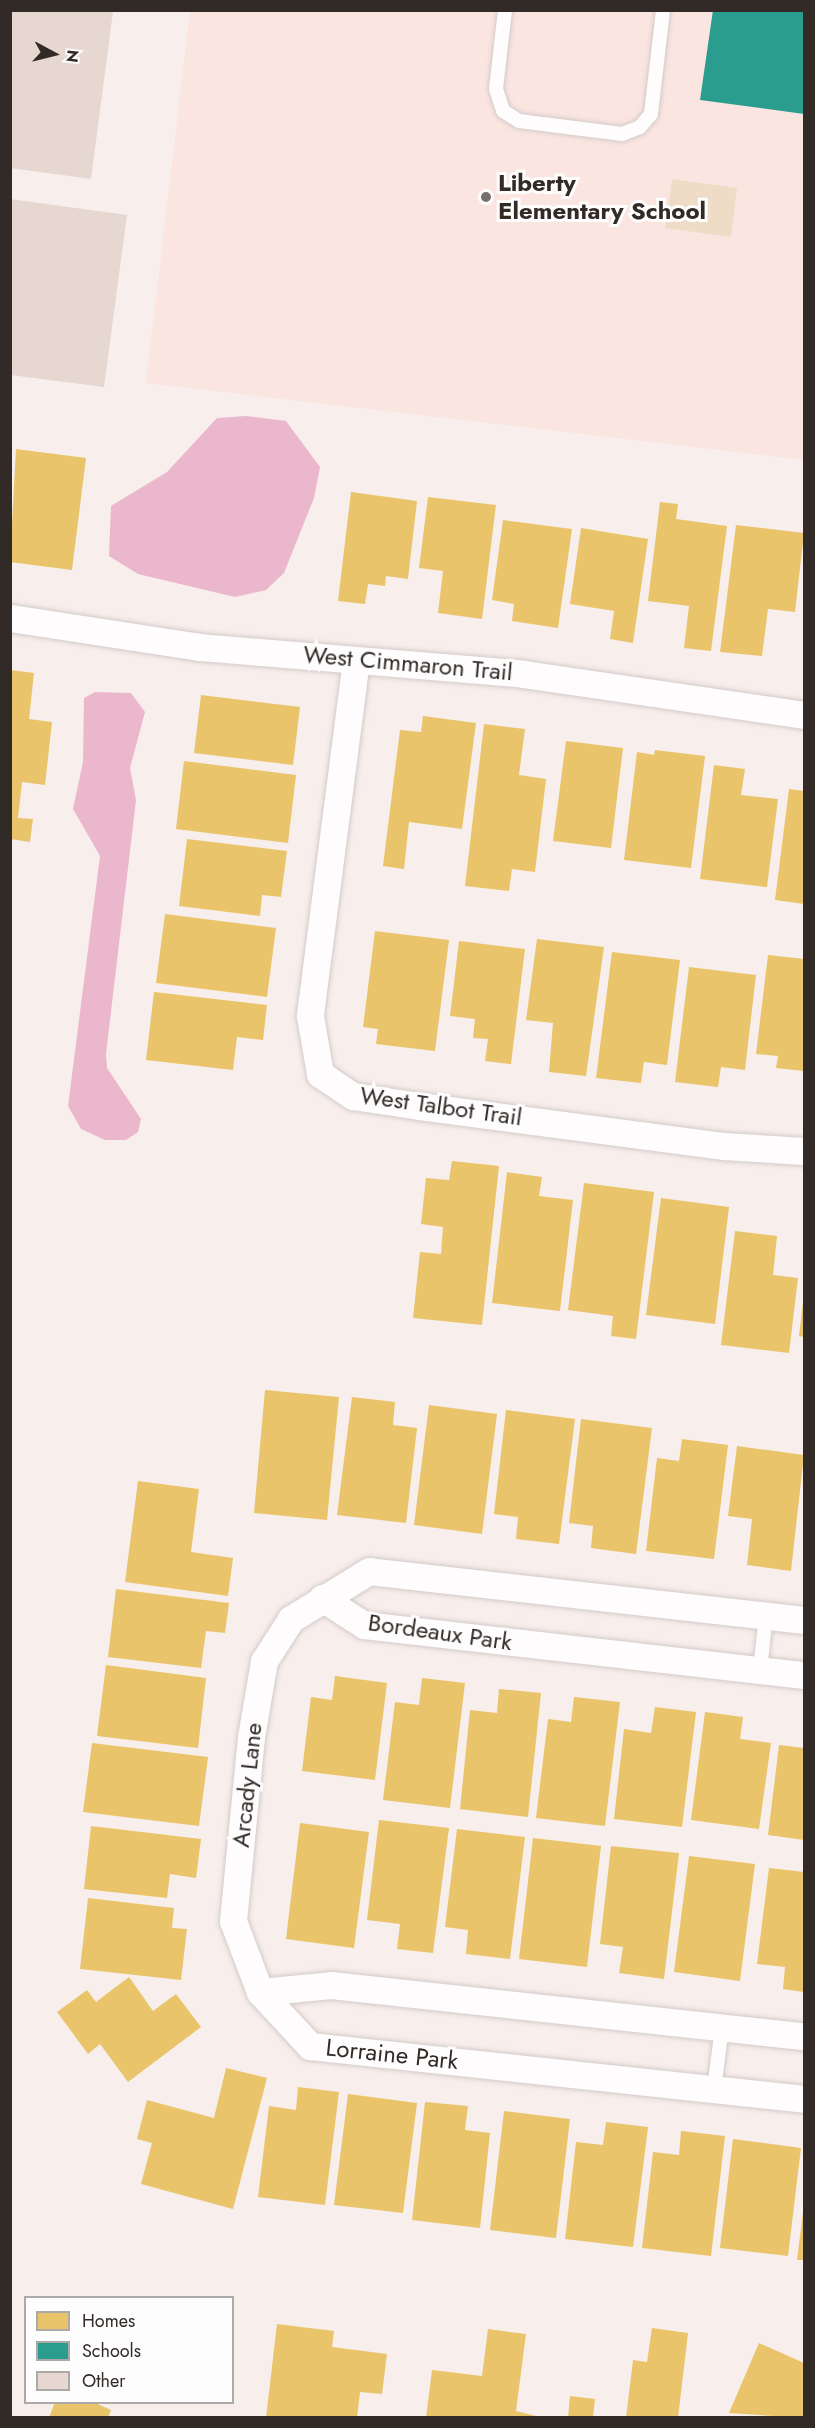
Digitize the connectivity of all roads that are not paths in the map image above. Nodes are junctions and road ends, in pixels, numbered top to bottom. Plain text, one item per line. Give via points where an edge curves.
1 (505, 10) edge
2 (663, 10) edge
3 (10, 618) edge
4 (356, 660) junction
5 (804, 715) edge
6 (804, 1151) edge
7 (322, 1598) junction
8 (766, 1615) junction
9 (804, 1620) edge
10 (760, 1670) junction
11 (804, 1675) edge
12 (260, 1992) junction
13 (722, 2027) junction
14 (804, 2036) edge
15 (714, 2089) junction
16 (804, 2099) edge

1 - 2 lane via 496,89 503,111 519,122 622,134 640,127 651,114
3 - 4 street, West Cimmaron Trail via 199,647
4 - 5 street, West Cimmaron Trail via 524,674
4 - 6 street, West Talbot Trail via 310,1016 320,1074 353,1096 397,1103 724,1146
7 - 8 street, Bordeaux Park via 369,1571
7 - 10 street, Bordeaux Park via 364,1625
7 - 12 street, Arcady Lane via 291,1619 264,1661 251,1737 233,1921
8 - 9 street, Bordeaux Park
8 - 10 lane
10 - 11 street, Bordeaux Park
12 - 13 street via 331,1985
12 - 15 street, Lorraine Park via 310,2046
13 - 14 street
13 - 15 lane
15 - 16 street, Lorraine Park

